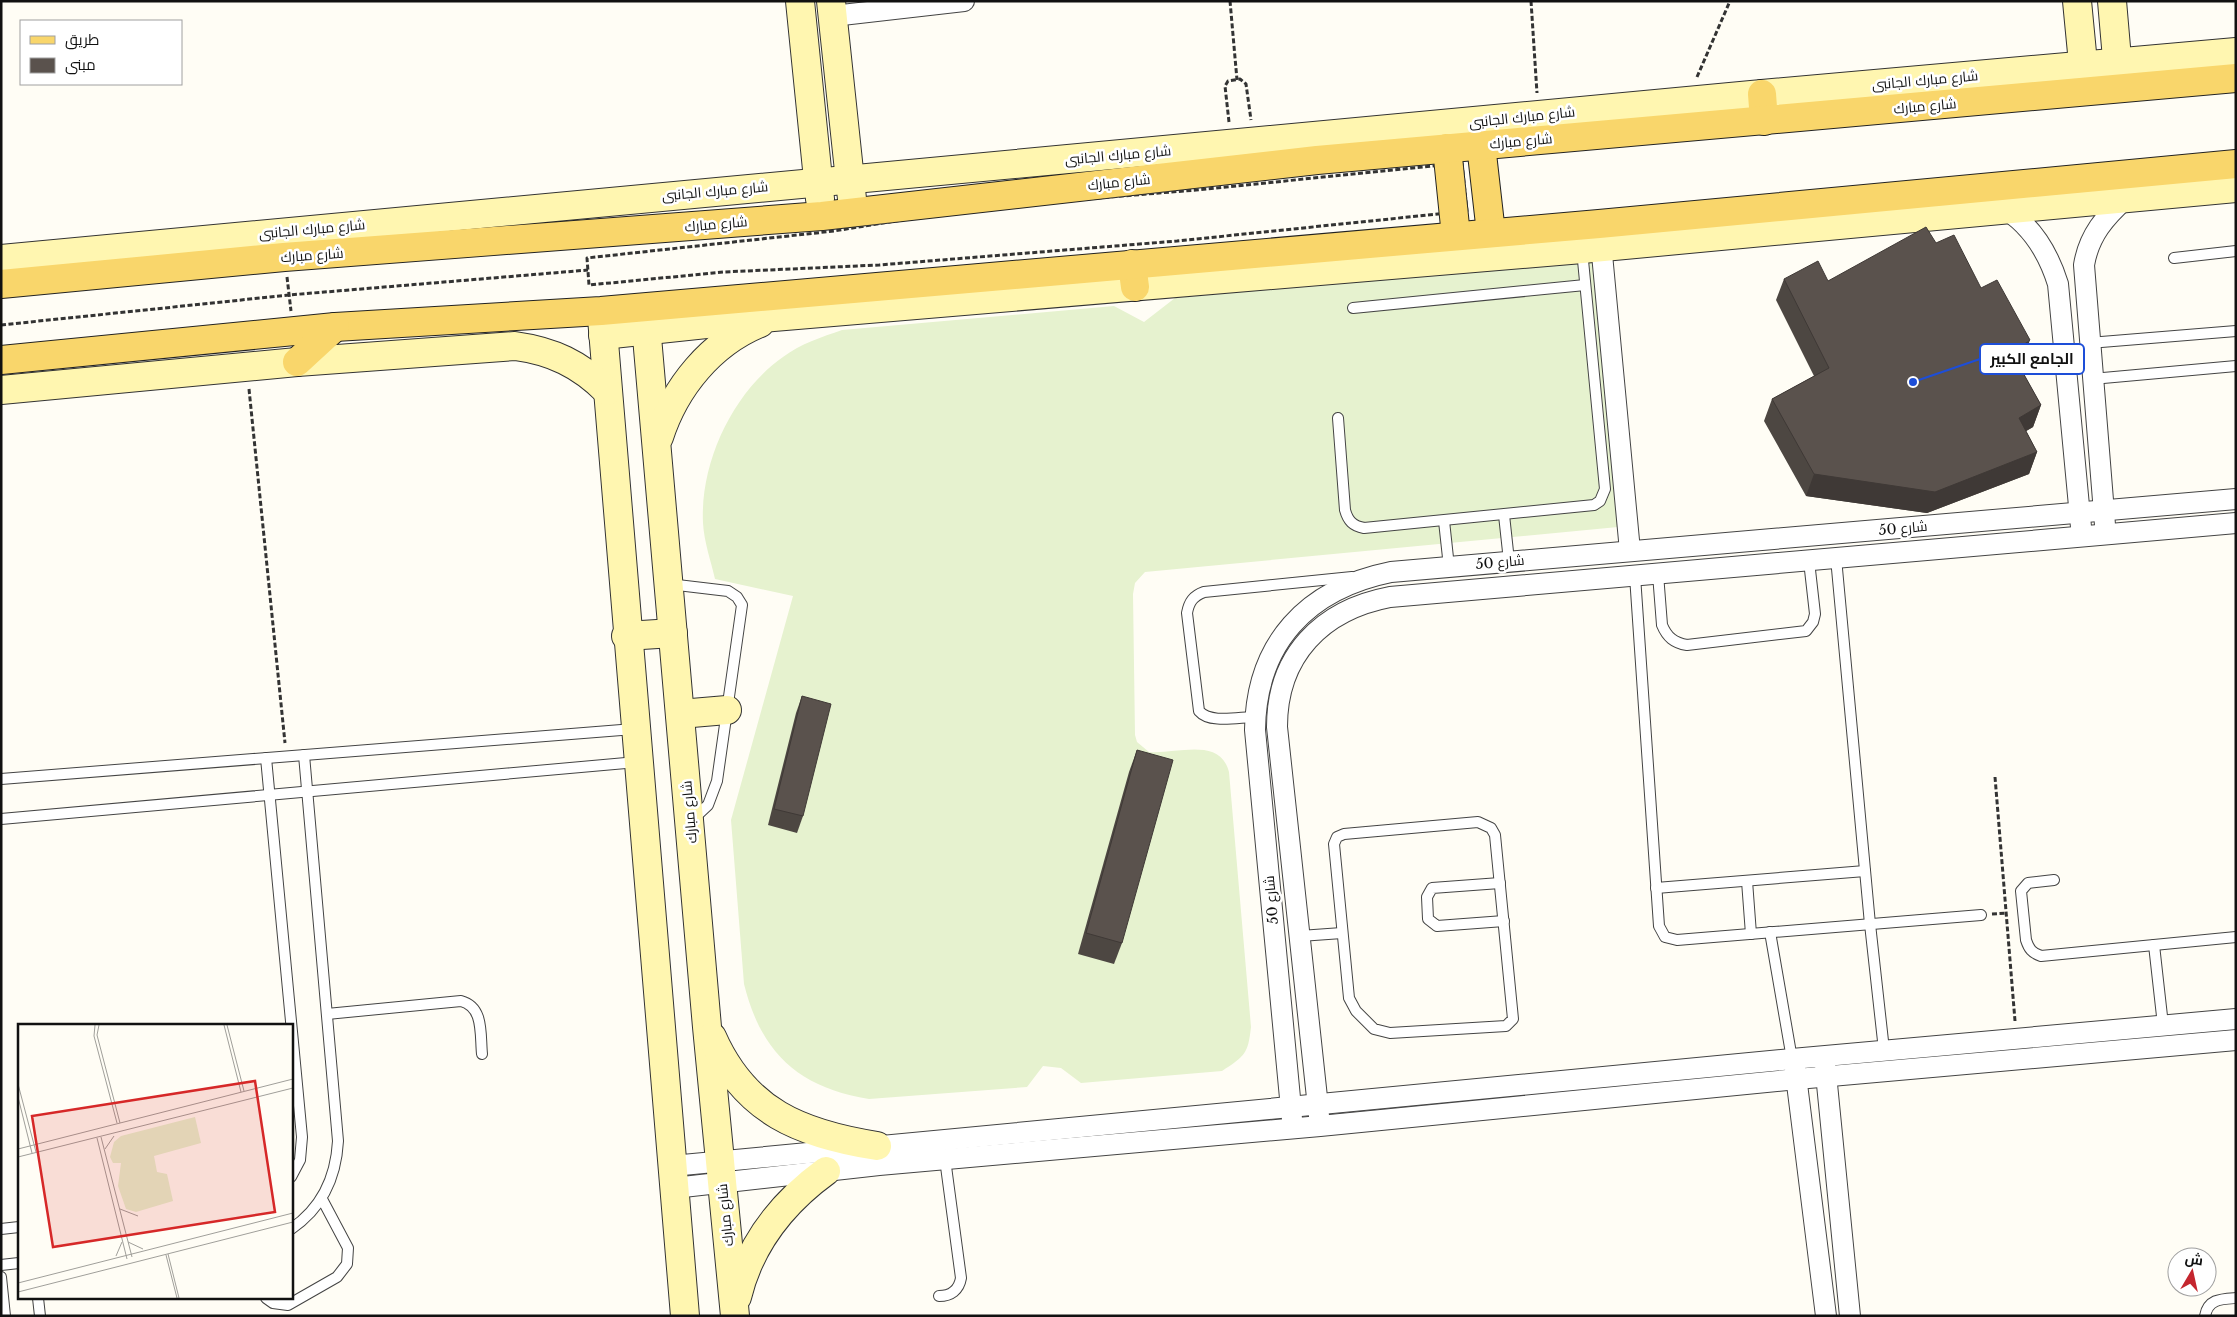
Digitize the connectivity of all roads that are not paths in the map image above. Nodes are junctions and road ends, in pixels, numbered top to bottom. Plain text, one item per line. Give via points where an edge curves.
1 (964, 1) edge
2 (2077, 1) edge
3 (2112, 1) edge
4 (801, 12) edge
5 (832, 12) edge
6 (2236, 52) edge
7 (2119, 76) junction
8 (2236, 78) edge
9 (2084, 79) junction
10 (1762, 94) junction
11 (1764, 121) junction
12 (1481, 145) junction
13 (1448, 156) junction
14 (2236, 164) edge
15 (850, 180) junction
16 (818, 181) junction
17 (2236, 188) edge
18 (1961, 191) junction
19 (2050, 193) junction
20 (2127, 197) junction
21 (2004, 209) junction
22 (853, 212) junction
23 (822, 216) junction
24 (1455, 224) junction
25 (1491, 233) junction
26 (1594, 240) junction
27 (2236, 251) edge
28 (2174, 258) dead end
29 (1, 259) edge
30 (1134, 276) junction
31 (1, 284) edge
32 (1585, 285) junction
33 (1354, 308) dead end
34 (773, 318) junction
35 (645, 319) junction
36 (602, 323) junction
37 (335, 327) junction
38 (2236, 331) edge
39 (2089, 343) junction
40 (1, 360) edge
41 (297, 362) junction
42 (2236, 366) edge
43 (2092, 379) junction
44 (1, 390) edge
45 (607, 391) junction
46 (1338, 418) dead end
47 (657, 443) junction
48 (2236, 499) edge
49 (2103, 512) junction
50 (2080, 514) junction
51 (1504, 515) junction
52 (1444, 521) junction
53 (2236, 523) edge
54 (2106, 534) junction
55 (2082, 536) junction
56 (1630, 550) junction
57 (1598, 553) junction
58 (1836, 558) junction
59 (1809, 560) junction
60 (1509, 561) junction
61 (1449, 567) junction
62 (1658, 574) junction
63 (1373, 576) junction
64 (1635, 576) junction
65 (1602, 578) junction
66 (669, 584) junction
67 (673, 633) junction
68 (626, 636) junction
69 (727, 710) junction
70 (680, 714) junction
71 (1255, 717) junction
72 (634, 729) junction
73 (304, 755) junction
74 (266, 758) junction
75 (637, 762) junction
76 (1282, 768) junction
77 (1258, 770) junction
78 (1, 779) edge
79 (307, 792) junction
80 (269, 795) junction
81 (1, 819) edge
82 (690, 822) junction
83 (1865, 871) junction
84 (2054, 880) dead end
85 (1747, 881) junction
86 (1500, 883) junction
87 (1656, 888) junction
88 (1981, 915) dead end
89 (1504, 921) junction
90 (1870, 924) junction
91 (1770, 932) junction
92 (1342, 934) junction
93 (1751, 934) junction
94 (1300, 936) junction
95 (2236, 937) edge
96 (2154, 945) junction
97 (326, 1014) junction
98 (2236, 1019) edge
99 (291, 1024) edge
100 (2163, 1025) junction
101 (707, 1026) junction
102 (292, 1033) edge
103 (2236, 1040) edge
104 (1884, 1050) junction
105 (482, 1054) dead end
106 (1824, 1056) junction
107 (1792, 1058) junction
108 (1826, 1077) junction
109 (1797, 1079) junction
110 (1318, 1104) junction
111 (1291, 1107) junction
112 (1320, 1126) junction
113 (1293, 1128) junction
114 (878, 1155) junction
115 (945, 1159) junction
116 (826, 1171) junction
117 (721, 1172) junction
118 (292, 1175) edge
119 (673, 1177) junction
120 (322, 1199) junction
121 (18, 1227) edge
122 (1, 1229) edge
123 (292, 1229) edge
124 (18, 1263) edge
125 (1, 1265) edge
126 (1, 1277) edge
127 (939, 1296) dead end
128 (2236, 1298) edge
129 (38, 1300) edge
130 (269, 1300) edge
131 (735, 1312) edge
132 (5, 1316) edge
133 (40, 1316) edge
134 (684, 1316) edge
135 (1826, 1316) edge
136 (1850, 1316) edge
137 (2205, 1316) edge

1 - 5 street
2 - 9 main road
3 - 7 main road
4 - 5 main road
4 - 16 main road
5 - 15 main road
6 - 7 main road
7 - 8 main road, شارع مبارك
7 - 9 main road, شارع مبارك
9 - 10 main road, شارع مبارك الجانبى
9 - 11 main road, شارع مبارك
10 - 11 main road
10 - 15 main road, شارع مبارك الجانبى
11 - 12 main road, شارع مبارك
12 - 13 main road, شارع مبارك
12 - 25 main road
13 - 22 main road, شارع مبارك via 1318,160
13 - 24 main road
14 - 19 main road
15 - 16 main road, شارع مبارك الجانبى
15 - 22 main road
16 - 23 main road
16 - 29 main road, شارع مبارك الجانبى
17 - 20 main road
18 - 19 main road
18 - 21 street
18 - 26 main road
19 - 20 main road
19 - 21 main road
20 - 39 street via 2100,223 2086,254 2083,276
21 - 26 main road
21 - 50 street via 2038,242 2058,284
22 - 23 main road, شارع مبارك
23 - 31 main road, شارع مبارك via 284,257
24 - 25 main road
24 - 30 main road
25 - 26 main road
26 - 30 main road
26 - 32 lane
26 - 56 street
27 - 28 lane
30 - 34 main road
30 - 35 main road
32 - 33 lane
32 - 51 lane via 1605,489 1603,496 1588,507
34 - 35 main road
34 - 47 main road via 733,337 699,366 673,402
35 - 36 main road
35 - 47 main road, شارع مبارك
36 - 37 main road
36 - 45 main road
37 - 40 main road
37 - 41 main road
38 - 39 lane
39 - 43 street
41 - 44 main road
41 - 45 main road via 515,346 536,349 569,361
42 - 43 lane
43 - 49 street
45 - 68 main road
46 - 52 lane via 1345,510 1351,523 1364,528
47 - 66 main road, شارع مبارك
48 - 49 street, شارع 50
49 - 50 street, شارع 50
49 - 54 street
50 - 55 street
50 - 56 street, شارع 50
51 - 52 lane
51 - 60 lane
52 - 61 lane
53 - 54 street, شارع 50
54 - 55 street, شارع 50
55 - 58 street, شارع 50
56 - 57 street, شارع 50
57 - 60 street, شارع 50
57 - 65 street
58 - 59 street, شارع 50
58 - 83 lane
59 - 62 street, شارع 50
59 - 62 lane via 1815,614 1806,632 1687,644 1670,638 1662,625
60 - 61 street, شارع 50
61 - 63 street, شارع 50
62 - 64 street, شارع 50
63 - 71 street, شارع 50 via 1337,588 1290,626 1262,676
63 - 71 lane via 1204,592 1193,597 1187,613 1199,711 1212,718
64 - 65 street, شارع 50
64 - 87 lane
65 - 76 street, شارع 50 via 1390,597 1360,604 1331,619 1306,642 1283,682 1277,712
66 - 67 main road, شارع مبارك
66 - 69 lane via 728,591 740,600 742,605
67 - 68 main road
67 - 70 main road, شارع مبارك
68 - 72 main road
69 - 70 main road
69 - 82 lane via 714,794 700,815
70 - 82 main road, شارع مبارك
71 - 77 street, شارع 50
72 - 73 lane
72 - 75 main road
73 - 74 lane
73 - 79 lane
74 - 78 lane
74 - 80 lane
75 - 79 lane
75 - 119 main road
76 - 77 street
76 - 94 street, شارع 50
77 - 111 street, شارع 50
79 - 80 lane
79 - 97 lane
80 - 81 lane
80 - 99 lane
82 - 101 main road, شارع مبارك
83 - 85 lane
83 - 90 lane
84 - 96 lane via 2028,883 2021,891 2026,940 2034,953 2048,956
85 - 87 lane
85 - 93 lane
86 - 89 lane
86 - 89 lane via 1432,888 1427,897 1428,919 1437,926
86 - 92 lane via 1495,835 1486,824 1478,822 1344,834 1334,844
87 - 93 lane via 1658,926 1671,940
88 - 90 lane
89 - 92 lane via 1514,1012 1506,1026 1398,1034 1374,1029 1348,998
90 - 91 lane
90 - 104 lane
91 - 93 lane
91 - 107 lane
92 - 94 lane
94 - 110 street, شارع 50
95 - 96 lane
96 - 100 lane
97 - 105 lane via 461,1001 472,1006 478,1016
97 - 120 lane via 338,1141 334,1174
98 - 100 street
100 - 104 street
101 - 114 main road via 730,1070 764,1105 806,1130
101 - 117 main road, شارع مبارك
102 - 118 lane via 302,1137 300,1160
103 - 108 street
104 - 106 street
106 - 107 street
106 - 108 street
107 - 109 street
107 - 110 street
108 - 109 street
108 - 136 street
109 - 112 street
109 - 135 street
110 - 111 street
110 - 112 street, شارع 50
111 - 113 street, شارع 50
111 - 114 street
112 - 113 street
113 - 115 street
114 - 115 street
114 - 116 street
114 - 117 street
115 - 127 lane via 961,1278 958,1289
116 - 117 street
116 - 131 main road via 789,1202 764,1233 749,1262
117 - 119 street
117 - 131 main road, شارع مبارك
119 - 134 main road
120 - 123 lane
120 - 130 lane via 348,1248 347,1264 337,1277 288,1305
121 - 122 lane
124 - 125 lane
126 - 132 lane
128 - 137 lane via 2217,1299 2207,1308
129 - 133 lane

